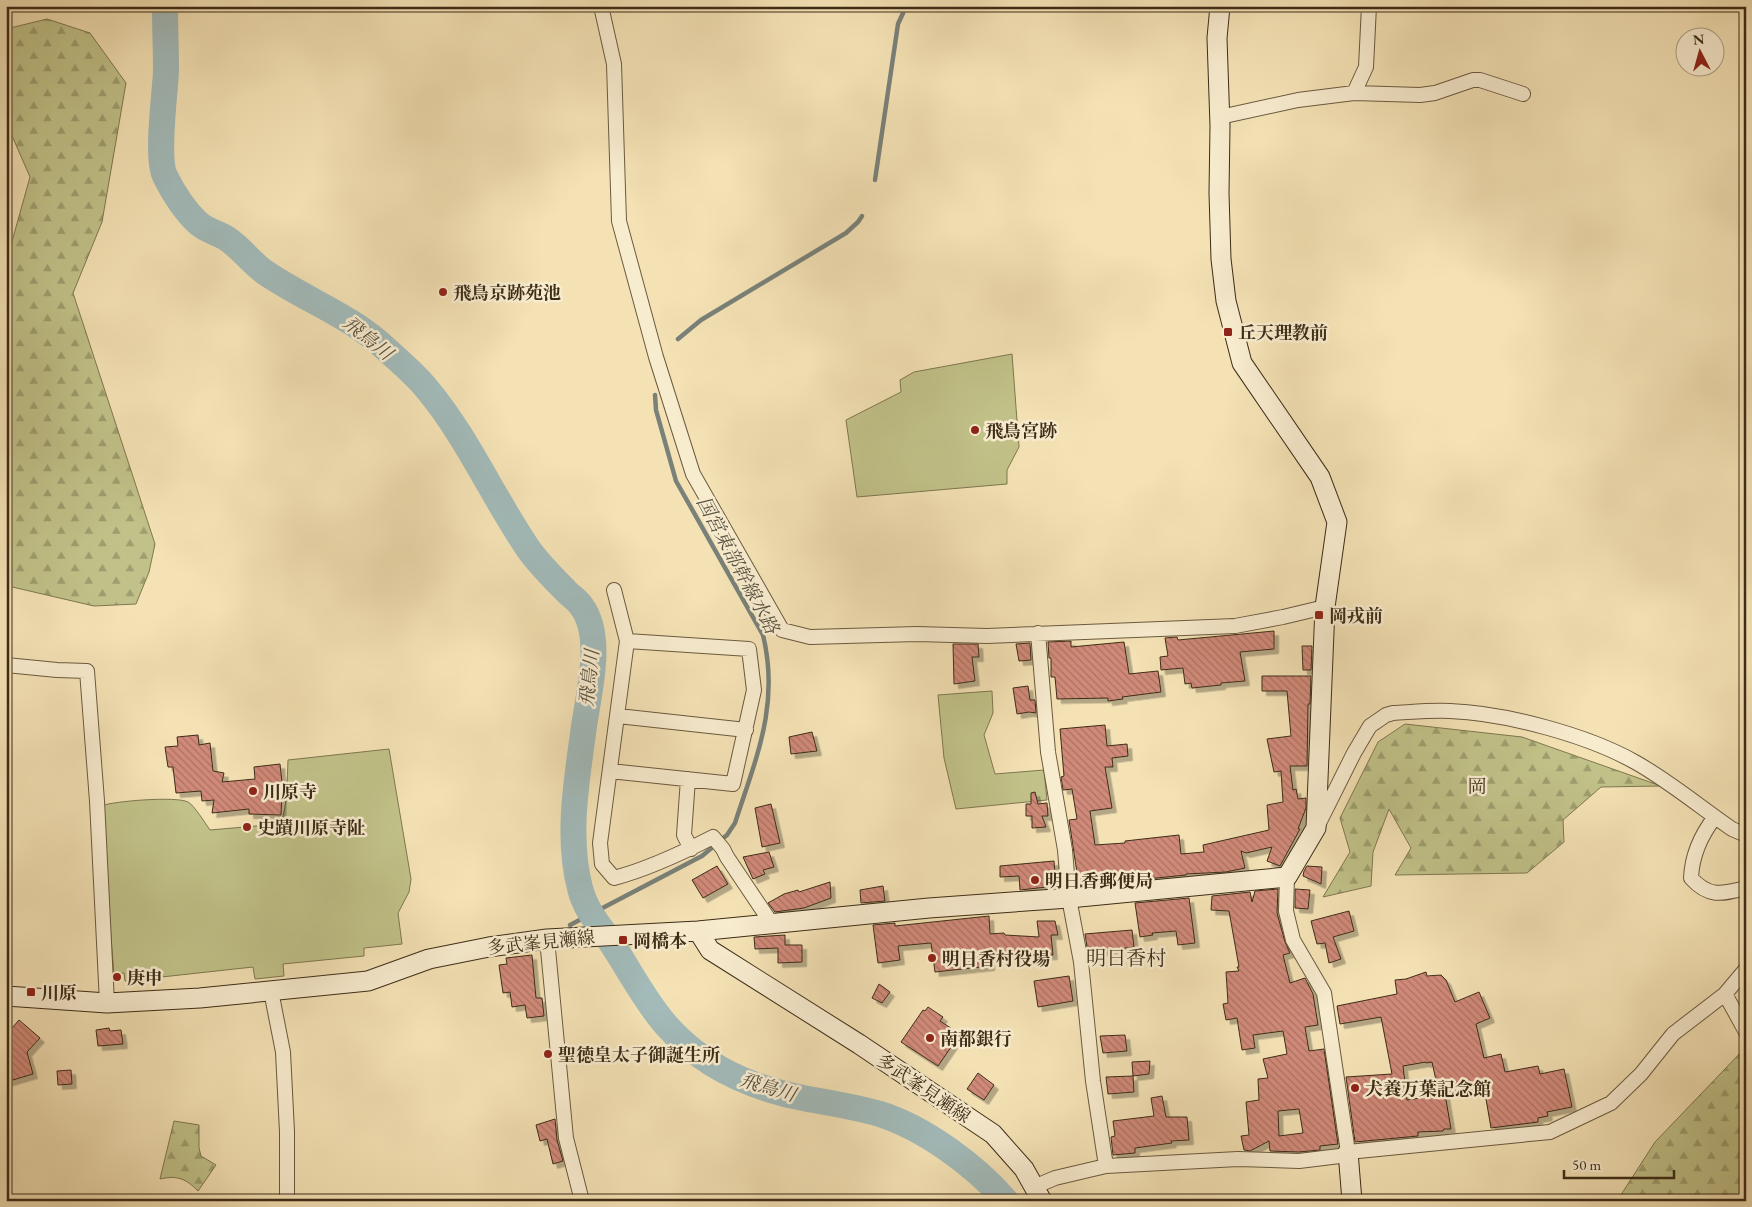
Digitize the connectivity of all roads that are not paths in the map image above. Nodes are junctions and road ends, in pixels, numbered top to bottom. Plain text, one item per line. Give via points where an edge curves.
1 (601, 6) edge
2 (1220, 6) edge
3 (1368, 6) edge
4 (1354, 93) junction
5 (1523, 94) dead end
6 (1220, 117) junction
7 (614, 590) dead end
8 (1325, 607) junction
9 (1038, 634) junction
10 (626, 641) junction
11 (6, 665) edge
12 (618, 716) junction
13 (746, 730) junction
14 (610, 771) junction
15 (688, 779) junction
16 (1715, 817) junction
17 (1316, 828) junction
18 (1746, 835) edge
19 (691, 849) junction
20 (1286, 877) junction
21 (1746, 888) edge
22 (1069, 898) junction
23 (772, 924) junction
24 (698, 931) junction
25 (547, 939) junction
26 (1746, 969) edge
27 (271, 991) junction
28 (1725, 994) junction
29 (6, 996) edge
30 (107, 1003) junction
31 (1746, 1032) edge
32 (1348, 1154) junction
33 (1106, 1166) junction
34 (1038, 1194) edge
35 (287, 1201) edge
36 (582, 1201) edge
37 (1352, 1201) edge

1 - 9 street via 614,64 619,220 656,357 693,474 782,630 810,637
2 - 6 street via 1217,38
3 - 4 street via 1366,67
4 - 5 street via 1420,95 1480,80
4 - 6 street via 1298,100
6 - 8 street via 1221,240 1226,301 1242,363 1320,477 1337,522
7 - 10 street
8 - 9 street via 1235,626
8 - 17 street
9 - 22 street via 1048,752 1065,850
10 - 12 street
10 - 13 street via 749,649 754,690
11 - 30 street via 87,671
12 - 13 street
12 - 14 street
13 - 15 street via 733,784
14 - 15 street
14 - 19 street via 600,842 602,864 614,878
15 - 19 street via 684,835
16 - 17 street via 1636,762 1603,746 1496,715 1422,711 1386,715 1370,726
16 - 18 street
16 - 21 street via 1703,832 1691,878 1699,887 1712,893
17 - 20 street
19 - 23 street via 713,837
20 - 22 street
20 - 32 street via 1286,911 1293,940 1324,993
22 - 23 street
22 - 33 street via 1081,962 1093,1082
23 - 24 street
24 - 25 street, 多武峯見瀬線
24 - 34 street, 多武峯見瀬線 via 710,950 993,1134 1024,1168
25 - 27 street, 多武峯見瀬線 via 429,959 368,981
25 - 36 street via 566,1138
26 - 28 street
27 - 30 street, 多武峯見瀬線
27 - 35 street via 282,1052
28 - 31 street
28 - 32 street via 1673,1034 1641,1074 1611,1103 1550,1132
29 - 30 street, 多武峯見瀬線
32 - 33 street via 1299,1161 1238,1160
32 - 37 street
33 - 34 street via 1054,1178

